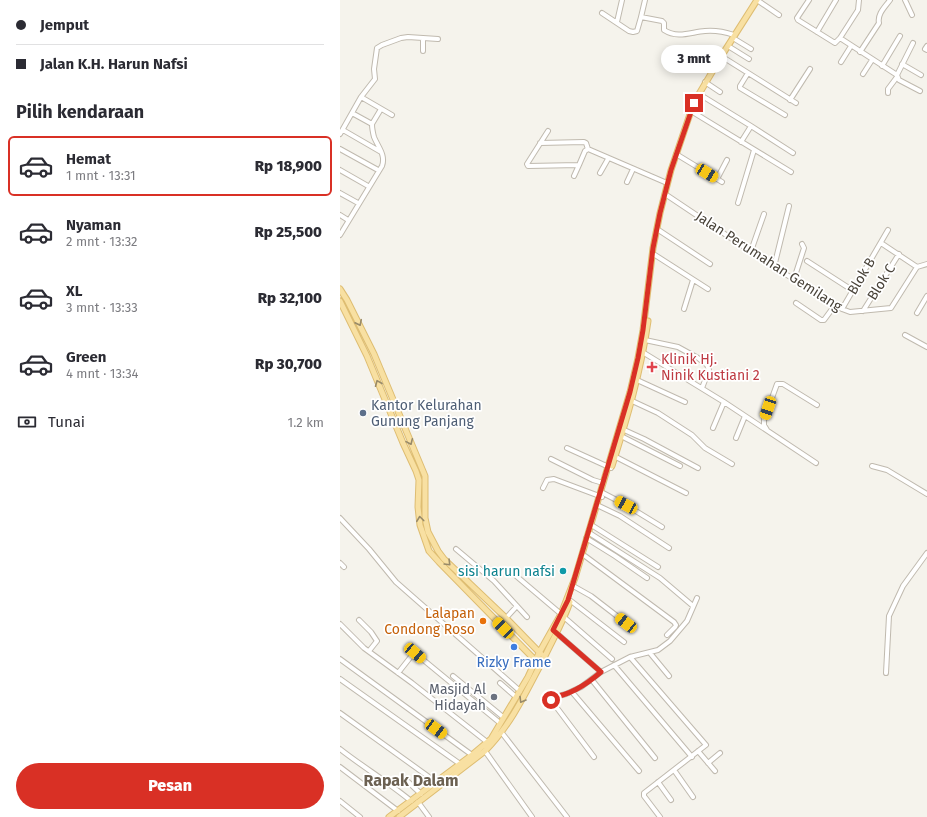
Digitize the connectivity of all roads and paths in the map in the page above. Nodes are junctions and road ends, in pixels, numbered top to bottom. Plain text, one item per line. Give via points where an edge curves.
1 (622, 0) edge
2 (645, 0) edge
3 (757, 0) edge
4 (809, 0) edge
5 (836, 0) edge
6 (858, 0) edge
7 (890, 0) edge
8 (905, 0) edge
9 (602, 13) dead end
10 (779, 15) dead end
11 (912, 15) dead end
12 (641, 17) junction
13 (617, 22) junction
14 (817, 32) junction
15 (734, 36) junction
16 (900, 36) dead end
17 (423, 38) junction
18 (840, 38) junction
19 (438, 40) dead end
20 (913, 43) dead end
21 (728, 46) junction
22 (851, 46) junction
23 (927, 46) edge
24 (752, 49) dead end
25 (927, 50) edge
26 (423, 51) dead end
27 (860, 52) junction
28 (721, 56) junction
29 (749, 59) dead end
30 (872, 60) junction
31 (841, 62) dead end
32 (902, 64) junction
33 (882, 66) junction
34 (810, 69) dead end
35 (748, 73) junction
36 (863, 74) dead end
37 (896, 75) junction
38 (921, 75) dead end
39 (705, 82) junction
40 (920, 91) dead end
41 (720, 92) dead end
42 (888, 93) dead end
43 (698, 94) junction
44 (360, 97) junction
45 (790, 100) junction
46 (796, 103) dead end
47 (381, 109) junction
48 (691, 111) junction
49 (352, 113) junction
50 (392, 115) dead end
51 (785, 115) dead end
52 (372, 124) junction
53 (751, 126) junction
54 (548, 131) dead end
55 (341, 132) edge
56 (544, 138) junction
57 (741, 142) junction
58 (540, 143) junction
59 (558, 143) junction
60 (340, 148) edge
61 (588, 149) junction
62 (754, 150) junction
63 (382, 152) junction
64 (793, 153) dead end
65 (676, 154) junction
66 (608, 159) junction
67 (727, 160) dead end
68 (579, 166) junction
69 (633, 169) junction
70 (340, 170) edge
71 (378, 170) junction
72 (791, 172) dead end
73 (600, 174) dead end
74 (574, 176) dead end
75 (627, 182) dead end
76 (667, 183) junction
77 (368, 186) junction
78 (340, 193) edge
79 (665, 194) junction
80 (738, 203) dead end
81 (358, 204) junction
82 (789, 206) dead end
83 (764, 214) dead end
84 (340, 215) edge
85 (348, 220) junction
86 (656, 229) junction
87 (888, 230) dead end
88 (340, 235) edge
89 (881, 243) junction
90 (655, 244) junction
91 (802, 244) dead end
92 (751, 251) junction
93 (899, 254) junction
94 (655, 255) junction
95 (807, 261) dead end
96 (710, 264) dead end
97 (927, 264) edge
98 (774, 267) junction
99 (917, 267) junction
100 (693, 280) junction
101 (796, 280) junction
102 (340, 289) edge
103 (708, 289) dead end
104 (852, 290) junction
105 (927, 296) edge
106 (340, 301) edge
107 (796, 303) dead end
108 (835, 305) junction
109 (842, 309) junction
110 (684, 310) dead end
111 (863, 311) junction
112 (917, 313) dead end
113 (645, 330) junction
114 (905, 335) dead end
115 (645, 340) junction
116 (927, 348) edge
117 (644, 353) junction
118 (374, 354) junction
119 (367, 356) junction
120 (637, 380) junction
121 (702, 388) junction
122 (630, 400) junction
123 (685, 402) dead end
124 (724, 402) junction
125 (817, 405) dead end
126 (746, 416) junction
127 (713, 428) dead end
128 (622, 429) junction
129 (767, 430) junction
130 (622, 436) junction
131 (736, 438) dead end
132 (567, 448) dead end
133 (614, 456) junction
134 (551, 459) dead end
135 (816, 463) dead end
136 (732, 464) dead end
137 (680, 466) dead end
138 (872, 466) dead end
139 (610, 468) junction
140 (698, 468) dead end
141 (603, 484) junction
142 (543, 488) dead end
143 (686, 493) dead end
144 (927, 494) edge
145 (601, 495) junction
146 (599, 506) junction
147 (340, 518) edge
148 (593, 526) junction
149 (662, 527) dead end
150 (589, 537) junction
151 (670, 548) dead end
152 (456, 549) dead end
153 (927, 553) edge
154 (585, 556) junction
155 (340, 563) edge
156 (344, 567) dead end
157 (658, 567) dead end
158 (515, 575) dead end
159 (646, 578) dead end
160 (575, 587) junction
161 (697, 598) dead end
162 (571, 601) junction
163 (517, 606) junction
164 (692, 606) junction
165 (563, 616) junction
166 (527, 617) dead end
167 (506, 618) junction
168 (359, 620) dead end
169 (626, 623) dead end
170 (340, 624) edge
171 (555, 632) junction
172 (667, 636) dead end
173 (624, 642) dead end
174 (369, 651) junction
175 (539, 653) junction
176 (650, 653) junction
177 (544, 657) junction
178 (630, 657) junction
179 (612, 658) dead end
180 (340, 659) edge
181 (536, 661) junction
182 (540, 665) junction
183 (614, 665) junction
184 (600, 671) junction
185 (398, 673) junction
186 (886, 673) dead end
187 (453, 676) dead end
188 (669, 676) dead end
189 (340, 680) edge
190 (592, 680) junction
191 (500, 683) dead end
192 (520, 691) junction
193 (572, 692) junction
194 (516, 697) junction
195 (340, 712) edge
196 (503, 717) junction
197 (500, 723) junction
198 (502, 733) junction
199 (487, 742) junction
200 (340, 749) edge
201 (485, 751) junction
202 (698, 751) junction
203 (720, 753) dead end
204 (472, 755) junction
205 (594, 756) dead end
206 (692, 757) junction
207 (655, 758) dead end
208 (708, 763) junction
209 (460, 764) junction
210 (340, 766) edge
211 (674, 770) junction
212 (639, 771) dead end
213 (715, 771) dead end
214 (404, 778) dead end
215 (436, 782) junction
216 (658, 782) junction
217 (421, 794) junction
218 (693, 797) dead end
219 (671, 800) dead end
220 (340, 801) edge
221 (418, 802) junction
222 (410, 804) junction
223 (398, 811) junction
224 (360, 817) edge
225 (389, 817) edge
226 (400, 817) edge
227 (429, 817) edge
228 (532, 817) edge
229 (567, 817) edge
230 (660, 817) edge

1 - 13 street
2 - 12 street
3 - 10 street
3 - 15 main road
4 - 14 street via 797,19
5 - 14 street
6 - 18 street via 858,10
7 - 27 street via 879,15 879,23
8 - 11 street
9 - 13 street
12 - 13 street via 635,32 629,31
12 - 15 street via 664,22 664,30 674,34 711,31
14 - 18 street via 834,43
15 - 21 main road
15 - 24 street
16 - 33 street
17 - 19 street
17 - 26 street
17 - 44 street via 401,38 377,48 375,79
18 - 22 street
20 - 32 street
21 - 28 main road
21 - 29 street
22 - 27 street
22 - 31 street
23 - 25 street
27 - 30 street
28 - 35 street
28 - 39 main road
30 - 33 street
30 - 36 street
32 - 37 street
32 - 38 street
33 - 37 street
34 - 45 street
35 - 45 street
35 - 51 street via 740,87
37 - 40 street via 899,80
37 - 42 street
39 - 41 street
39 - 43 main road
43 - 48 main road
43 - 53 street
44 - 47 street
44 - 49 street
45 - 46 street
47 - 50 street
47 - 52 street
48 - 57 street
48 - 65 main road
49 - 52 street
49 - 55 street
52 - 63 street via 374,136
53 - 57 street
53 - 64 street
54 - 56 street
55 - 63 street
56 - 58 street
56 - 59 street
57 - 62 street
58 - 59 street
58 - 68 street via 528,166
59 - 61 street via 584,142
60 - 71 street
61 - 66 street
61 - 68 street
62 - 72 street
62 - 80 street
63 - 71 street via 383,162
65 - 67 street via 720,181
65 - 76 main road
66 - 69 street
66 - 73 street
68 - 74 street
69 - 75 street
69 - 76 street
70 - 77 street
71 - 77 street
76 - 79 main road
77 - 81 street
78 - 81 street
79 - 86 main road
79 - 92 street, Jalan Perumahan Gemilang
81 - 85 street
82 - 98 street
83 - 92 street
84 - 85 street
85 - 88 street
86 - 90 main road
86 - 96 street
87 - 89 street, Blok B
89 - 93 street
89 - 104 street, Blok B
90 - 94 main road
90 - 113 main road
91 - 101 street via 804,248
92 - 98 street, Jalan Perumahan Gemilang
93 - 99 street
93 - 111 street, Blok C
94 - 100 street
94 - 113 main road
95 - 104 street
97 - 99 street
98 - 101 street, Jalan Perumahan Gemilang
99 - 111 street, Jalan Perumahan Gemilang via 890,308
100 - 103 street
100 - 110 street
101 - 108 street, Jalan Perumahan Gemilang
102 -> 118 main road
104 - 109 street, Blok B
105 - 112 street
106 - 119 main road
107 - 108 street via 821,320 826,318
108 - 109 street, Jalan Perumahan Gemilang
109 - 111 street, Jalan Perumahan Gemilang via 850,312
113 - 115 main road
113 - 122 main road
114 - 116 street
115 - 117 main road
115 - 121 street via 678,347 707,365 709,370
117 - 120 main road
117 - 121 street
118 - 119 main road
118 -> 167 main road via 425,476 428,532 444,558
181 -> 119 main road via 429,550 420,525 419,480
120 - 122 main road
120 - 123 street
121 - 124 street
122 - 128 main road
122 - 136 street via 658,413 692,435 705,448
124 - 126 street
124 - 127 street
125 - 129 street via 783,384 777,384 764,420
126 - 129 street
126 - 131 street
128 - 130 main road
128 - 133 main road
128 - 140 street
129 - 135 street
130 - 133 main road
130 - 137 street
132 - 139 street
133 - 139 main road
133 - 143 street
134 - 141 street
138 - 144 street via 887,470
139 - 141 main road
139 - 145 main road
141 - 145 main road
142 - 145 street via 547,480 554,479
145 - 146 main road
145 - 149 street via 626,505
145 - 150 main road
146 - 148 main road
146 - 151 street via 620,516
147 - 192 street via 396,582
148 - 150 main road
148 - 157 street
150 - 154 main road
150 - 159 street
150 - 164 street via 660,578
150 - 165 main road
152 - 163 street via 494,581
153 - 186 street via 903,586 889,616
154 - 160 main road
154 - 172 street via 674,622 676,625
155 - 156 street
158 - 165 street
160 - 162 main road
160 - 169 street
161 - 164 street
162 - 165 main road
162 - 173 street
163 - 166 street
163 - 167 street
164 - 176 street via 681,630 664,646
165 - 171 main road
165 - 179 street
167 - 175 main road
168 - 174 street via 377,641
170 - 174 street
171 - 175 main road
171 - 177 main road
171 - 184 street
174 - 185 street
175 - 177 main road
175 - 181 main road
176 - 178 street
176 - 188 street
177 - 182 main road
178 - 183 street
178 - 202 street via 706,744
180 - 204 street
181 - 182 main road
181 - 192 main road
182 -> 198 main road
183 - 184 street
183 - 206 street
184 - 190 street
185 - 197 street via 415,653
185 - 199 street
187 - 196 street
189 - 209 street
190 - 193 street
190 - 207 street
191 - 194 street
192 - 194 main road
193 - 205 street via 553,697 551,700
193 - 212 street
194 - 196 main road
195 - 215 street
196 - 197 main road
197 - 199 main road
198 - 201 main road
198 - 229 street
199 - 204 main road
200 - 222 street via 390,784
201 - 221 main road
201 - 228 street
202 - 206 street
202 - 208 street
203 - 208 street
204 - 209 main road
206 - 211 street
208 - 213 street
209 - 215 main road
210 - 223 street
211 - 216 street
211 - 218 street
214 - 217 street
215 - 217 main road
216 - 219 street
216 - 230 street via 643,794
217 - 222 main road
220 - 224 street
221 - 222 main road
221 - 227 street
222 - 223 main road
222 - 226 main road
223 - 225 main road

